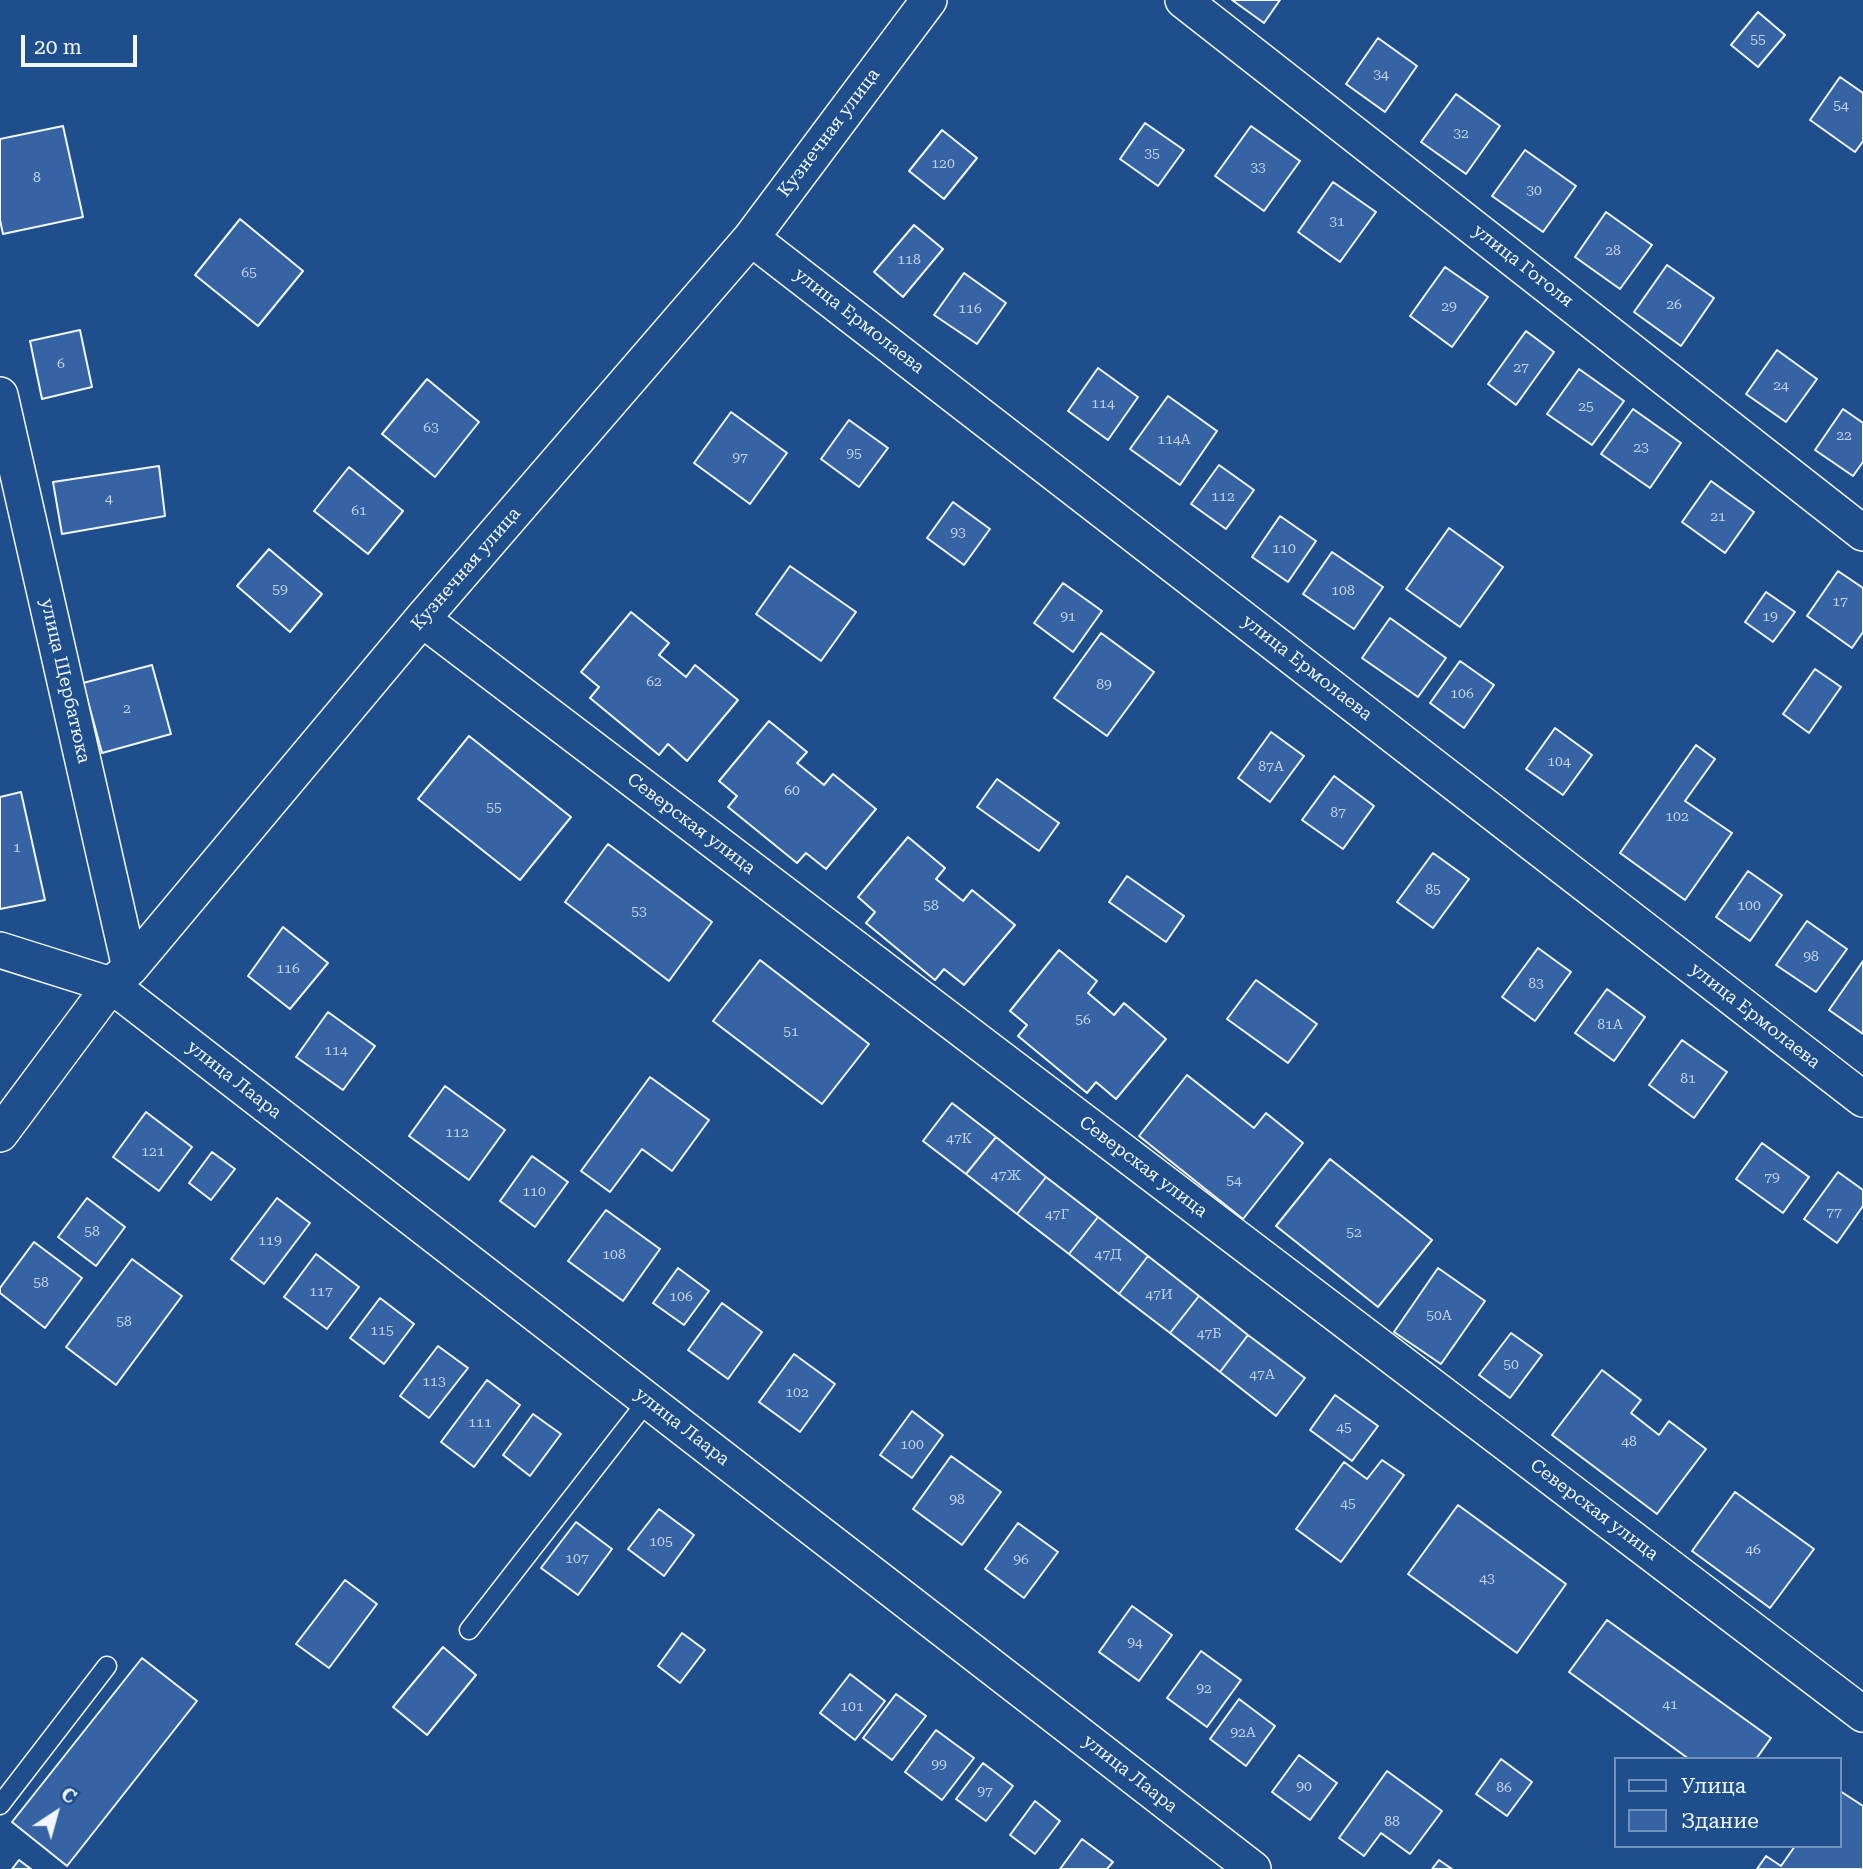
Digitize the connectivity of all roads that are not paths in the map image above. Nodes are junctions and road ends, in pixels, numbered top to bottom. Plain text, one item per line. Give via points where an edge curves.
1 (929, 0) edge
2 (1183, 0) edge
3 (751, 237) junction
4 (0, 395) edge
5 (1863, 533) edge
6 (422, 619) junction
7 (0, 950) edge
8 (120, 976) junction
9 (1863, 1099) edge
10 (0, 1134) edge
11 (648, 1401) junction
12 (469, 1630) dead end
13 (107, 1666) dead end
14 (1863, 1714) edge
15 (0, 1805) edge
16 (1254, 1869) edge

1 - 3 street, Кузнечная улица
2 - 5 street, улица Гоголя
3 - 6 street, Кузнечная улица
3 - 9 street, улица Ермолаева
4 - 8 street, улица Щербатюка
6 - 8 street, Кузнечная улица
6 - 14 street, Северская улица
7 - 8 street
8 - 10 street, Кузнечная улица
8 - 11 street, улица Лаара
11 - 12 lane
11 - 16 street, улица Лаара
13 - 15 lane

